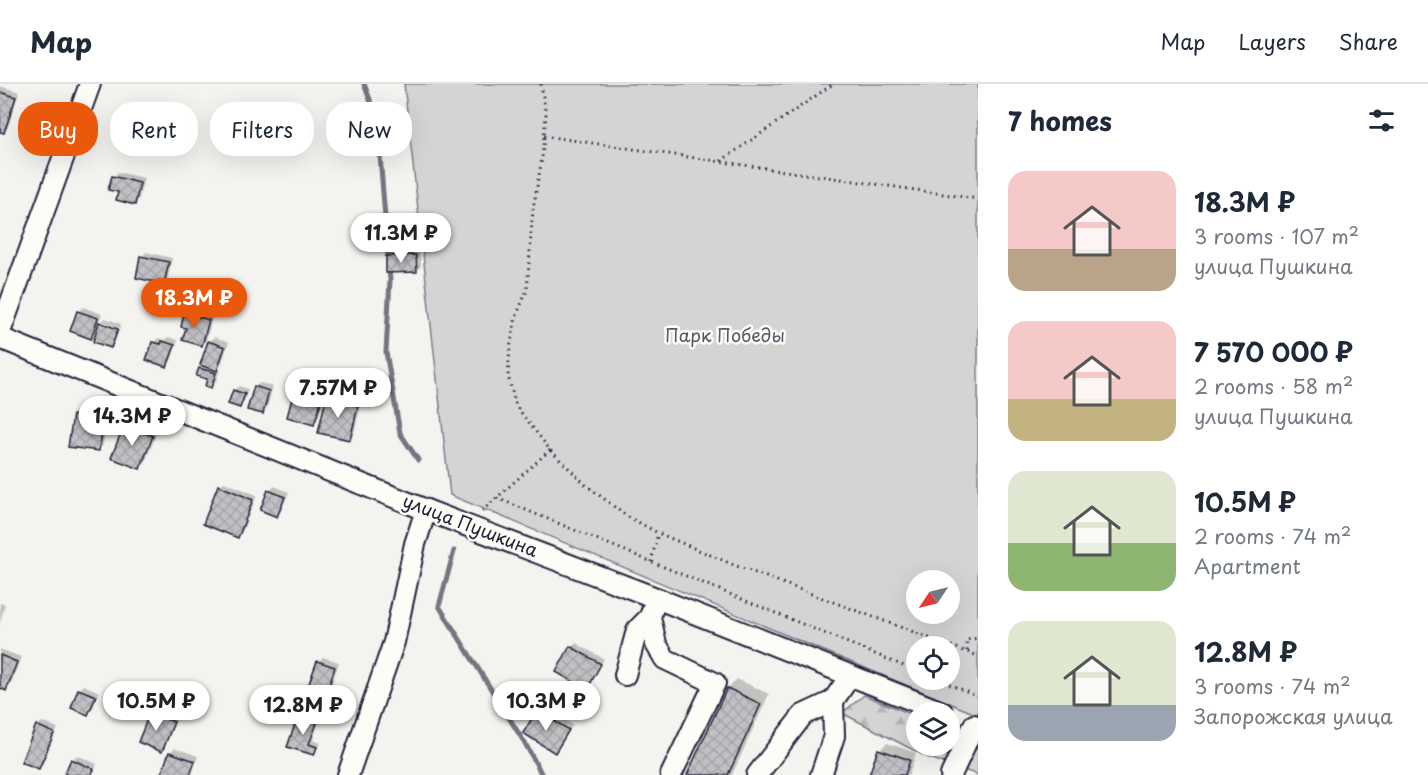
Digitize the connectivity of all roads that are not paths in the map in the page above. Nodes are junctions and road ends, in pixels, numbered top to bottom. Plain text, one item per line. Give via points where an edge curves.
1 (90, 84) edge
2 (0, 332) edge
3 (0, 338) edge
4 (428, 510) junction
5 (656, 598) junction
6 (650, 617) junction
7 (625, 675) dead end
8 (850, 676) junction
9 (833, 701) junction
10 (916, 702) edge
11 (960, 720) edge
12 (976, 726) edge
13 (348, 775) edge
14 (671, 775) edge
15 (757, 775) edge
16 (821, 775) edge
17 (951, 775) edge

1 - 2 street
3 - 4 street, улица Пушкина
4 - 5 street, улица Пушкина
4 - 13 street via 415,544 394,642
5 - 6 street
5 - 8 street, улица Пушкина
6 - 7 street via 637,630
6 - 14 street via 656,644 665,659 715,683
8 - 9 street
8 - 10 street, улица Пушкина
9 - 15 street via 803,716
9 - 16 street via 834,736
11 - 12 street
12 - 17 street

